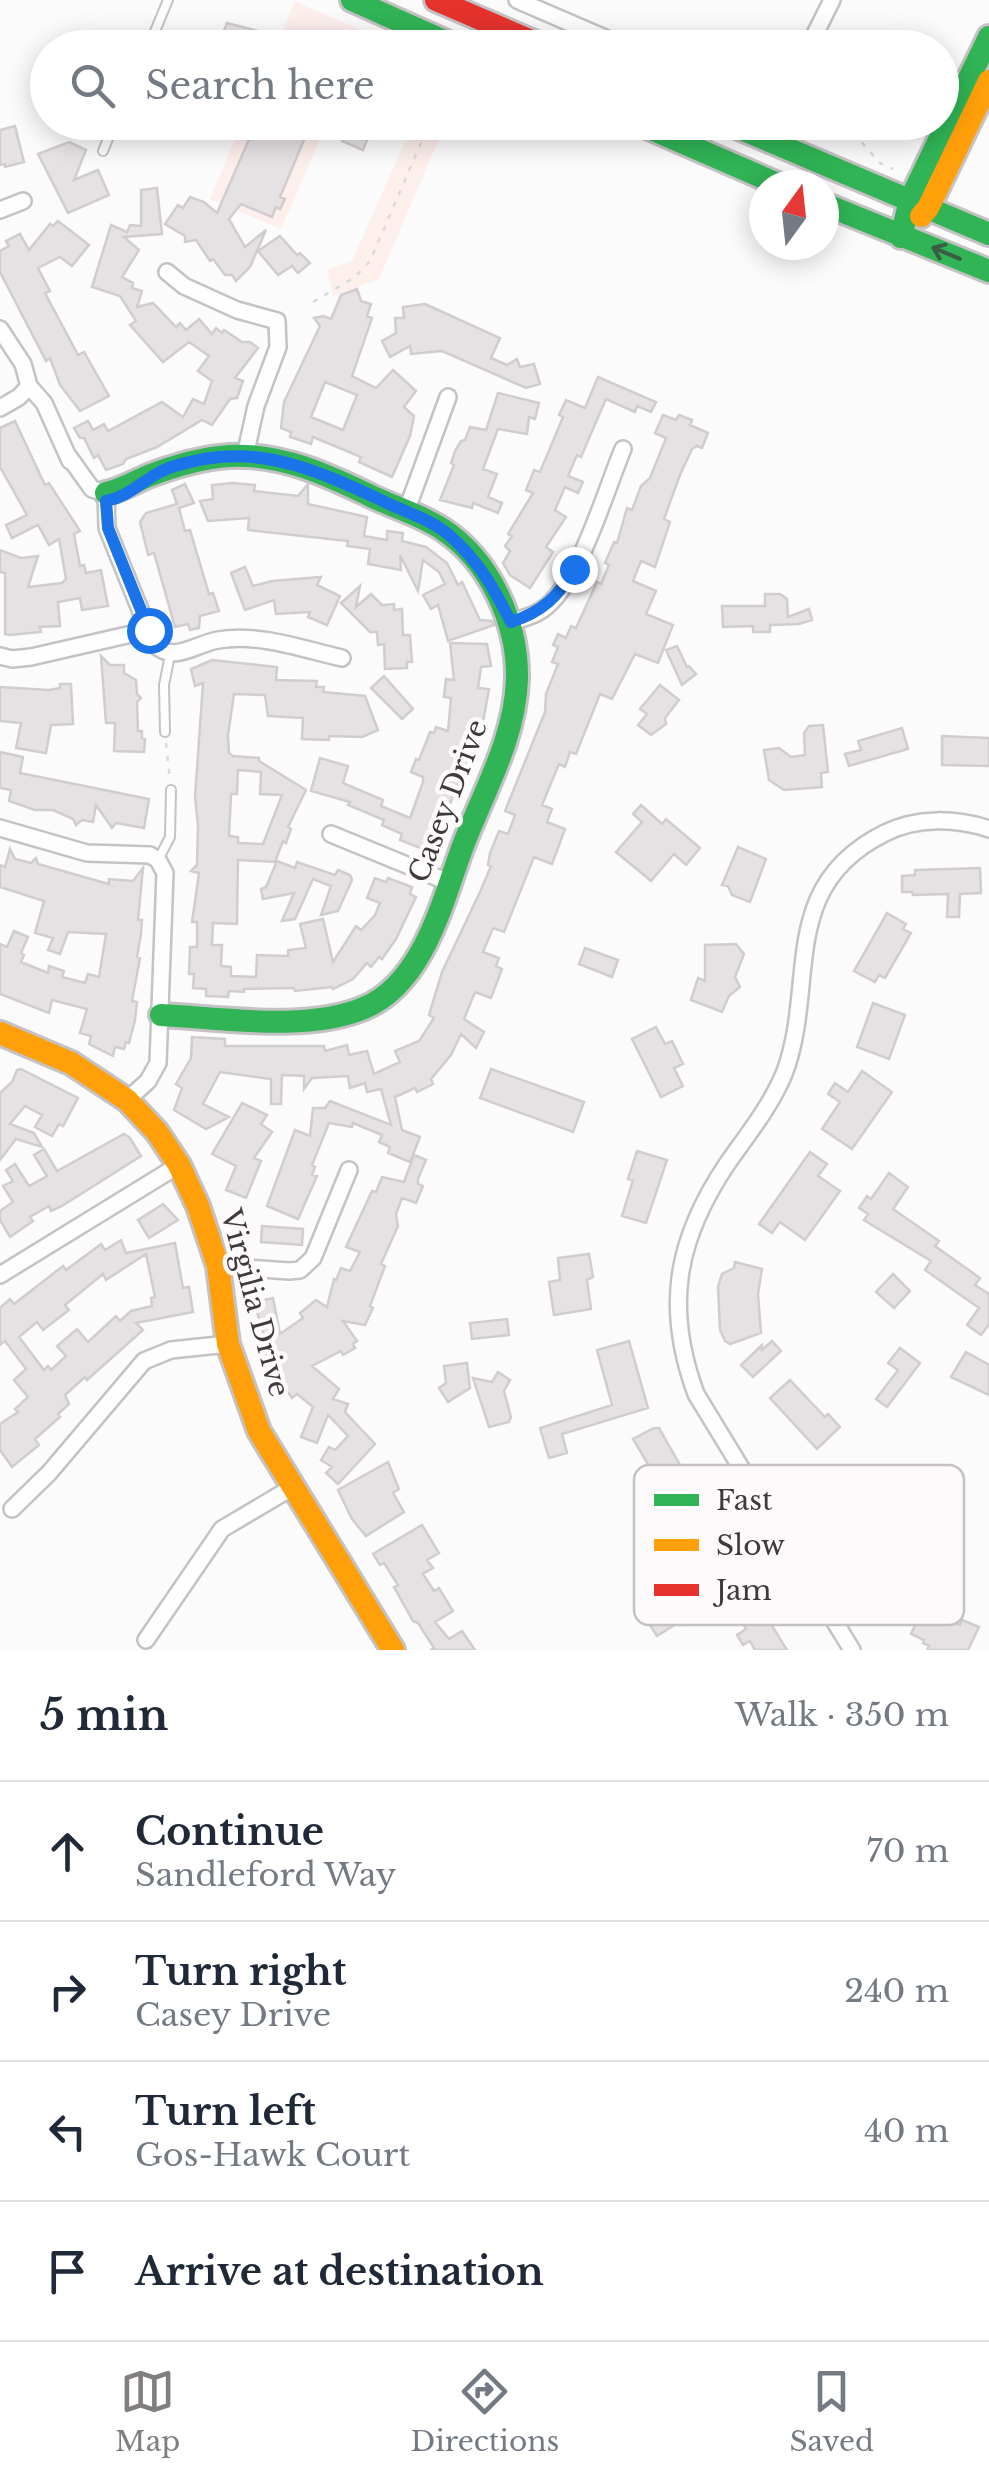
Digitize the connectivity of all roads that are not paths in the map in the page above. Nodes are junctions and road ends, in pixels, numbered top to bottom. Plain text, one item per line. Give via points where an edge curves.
1 (168, 0) edge
2 (352, 0) edge
3 (436, 0) edge
4 (517, 0) edge
5 (832, 0) edge
6 (156, 30) edge
7 (420, 30) edge
8 (506, 30) edge
9 (586, 30) edge
10 (817, 30) edge
11 (989, 37) edge
12 (989, 80) edge
13 (959, 109) edge
14 (959, 133) edge
15 (108, 140) edge
16 (676, 140) edge
17 (768, 140) edge
18 (946, 140) edge
19 (955, 140) edge
20 (103, 151) dead end
21 (749, 172) edge
22 (23, 201) dead end
23 (919, 204) junction
24 (0, 210) edge
25 (839, 210) edge
26 (989, 234) edge
27 (902, 237) junction
28 (989, 271) edge
29 (166, 272) dead end
30 (3, 336) edge
31 (23, 390) junction
32 (448, 397) dead end
33 (0, 399) edge
34 (0, 408) edge
35 (623, 449) dead end
36 (245, 456) junction
37 (106, 497) junction
38 (406, 512) junction
39 (511, 622) junction
40 (149, 630) junction
41 (170, 654) junction
42 (0, 656) edge
43 (342, 658) dead end
44 (165, 732) road end
45 (171, 790) road end
46 (0, 828) edge
47 (989, 829) edge
48 (331, 834) dead end
49 (158, 860) junction
50 (448, 882) junction
51 (161, 1015) junction
52 (1, 1036) edge
53 (127, 1100) junction
54 (179, 1166) junction
55 (350, 1170) dead end
56 (218, 1266) junction
57 (0, 1275) edge
58 (228, 1344) junction
59 (739, 1465) edge
60 (293, 1487) junction
61 (12, 1509) dead end
62 (837, 1625) edge
63 (146, 1640) dead end
64 (392, 1650) edge
65 (852, 1650) edge

1 - 6 lane
2 - 7 street
3 - 8 street
4 - 9 street
5 - 10 street
11 - 13 street
12 - 14 street
15 - 20 lane
16 - 21 street
17 - 23 street
18 - 23 street
19 - 23 street
22 - 24 street
23 - 26 street
23 - 27 street
25 - 27 street
28 -> 27 street
29 - 36 street via 237,310 277,321 278,347
30 - 31 street
31 - 33 street
31 - 34 street
31 - 37 street via 44,403 67,454
32 - 38 street
35 - 39 street via 562,588 547,606
36 - 37 street, Casey Drive via 208,458
36 - 38 street, Casey Drive via 314,470
37 - 40 street via 108,528
38 - 39 street, Casey Drive via 446,532 482,568
39 - 50 street, Casey Drive via 518,683 510,731
40 - 41 street via 154,644
40 - 42 street via 31,658
41 - 43 street via 252,638
41 - 44 lane
45 - 49 lane via 170,837
46 - 49 street via 87,852
47 - 59 street via 927,821 892,830 852,854 818,899 806,932 785,1071 768,1108 705,1198 679,1275 682,1357
48 - 50 street
49 - 51 street via 166,894
50 - 51 street, Casey Drive via 406,974 384,998 359,1011 329,1019
51 - 53 street via 158,1063
52 - 53 street, Virgilia Drive via 70,1063
53 - 54 street, Virgilia Drive
54 - 56 street, Virgilia Drive
54 - 57 street
55 - 56 street via 307,1265 289,1271
56 - 58 street, Virgilia Drive
58 - 60 street, Virgilia Drive via 259,1432
58 - 61 street via 144,1360
60 - 63 street via 222,1529
60 - 64 street, Virgilia Drive
62 - 65 street

